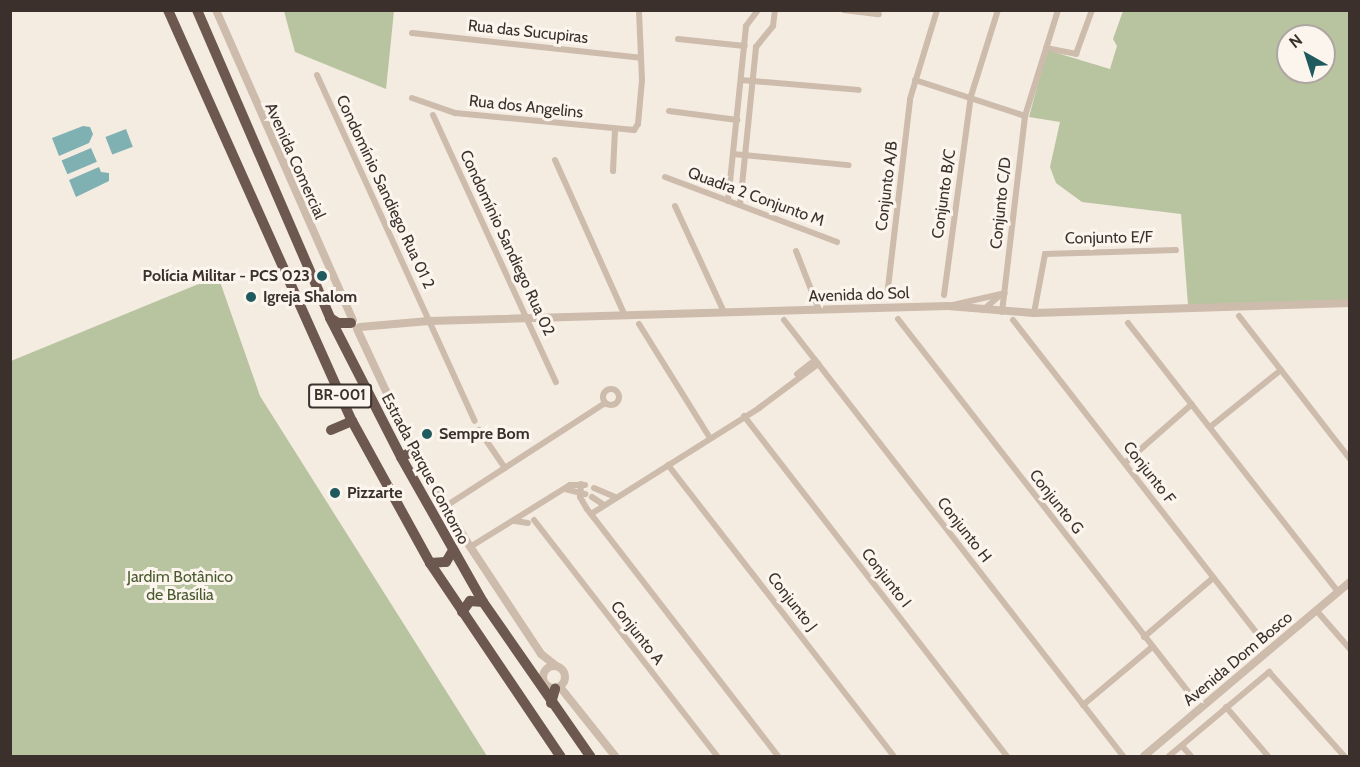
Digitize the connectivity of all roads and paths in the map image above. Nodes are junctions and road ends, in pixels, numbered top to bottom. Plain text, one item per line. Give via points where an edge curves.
1 (197, 10) edge
2 (216, 10) edge
3 (639, 10) edge
4 (758, 10) edge
5 (775, 10) edge
6 (843, 10) edge
7 (937, 10) edge
8 (998, 10) edge
9 (1058, 10) edge
10 (1092, 10) edge
11 (170, 12) edge
12 (879, 14) dead end
13 (412, 33) dead end
14 (678, 39) dead end
15 (745, 46) junction
16 (1046, 48) junction
17 (641, 58) junction
18 (317, 75) dead end
19 (741, 80) junction
20 (915, 80) junction
21 (752, 81) junction
22 (859, 90) dead end
23 (971, 96) junction
24 (412, 98) dead end
25 (669, 111) dead end
26 (433, 115) dead end
27 (1025, 116) junction
28 (737, 120) junction
29 (615, 130) junction
30 (733, 154) junction
31 (745, 155) junction
32 (555, 160) dead end
33 (848, 165) dead end
34 (613, 171) dead end
35 (665, 177) dead end
36 (728, 201) junction
37 (740, 205) junction
38 (675, 206) dead end
39 (837, 242) dead end
40 (1176, 250) dead end
41 (796, 251) dead end
42 (1003, 294) junction
43 (887, 296) dead end
44 (944, 296) dead end
45 (980, 299) junction
46 (1350, 303) edge
47 (948, 306) junction
48 (819, 310) junction
49 (980, 310) junction
50 (724, 312) junction
51 (1002, 312) junction
52 (1034, 313) junction
53 (625, 316) junction
54 (1239, 316) dead end
55 (330, 318) junction
56 (526, 319) junction
57 (898, 319) dead end
58 (783, 320) dead end
59 (1013, 320) dead end
60 (429, 321) junction
61 (1128, 323) dead end
62 (639, 324) dead end
63 (355, 325) junction
64 (339, 338) junction
65 (816, 362) junction
66 (1281, 370) junction
67 (556, 382) dead end
68 (605, 403) dead end
69 (1192, 404) junction
70 (744, 416) junction
71 (352, 421) junction
72 (475, 421) dead end
73 (1210, 427) junction
74 (331, 430) dead end
75 (479, 430) dead end
76 (710, 438) junction
77 (414, 451) junction
78 (401, 457) junction
79 (1350, 459) edge
80 (1125, 463) junction
81 (668, 465) junction
82 (506, 468) junction
83 (564, 488) junction
84 (594, 488) dead end
85 (585, 494) junction
86 (615, 497) junction
87 (604, 505) junction
88 (446, 506) junction
89 (591, 514) junction
90 (532, 520) junction
91 (514, 521) junction
92 (471, 547) junction
93 (453, 552) junction
94 (430, 563) junction
95 (1213, 578) junction
96 (1350, 582) edge
97 (1338, 592) junction
98 (483, 602) junction
99 (1316, 610) junction
100 (462, 612) junction
101 (1144, 637) junction
102 (1264, 642) dead end
103 (1152, 647) junction
104 (1350, 649) edge
105 (548, 668) junction
106 (527, 669) junction
107 (560, 686) junction
108 (1195, 700) dead end
109 (551, 704) junction
110 (1083, 705) junction
111 (1226, 707) junction
112 (1182, 746) junction
113 (560, 756) edge
114 (590, 756) edge
115 (615, 756) edge
116 (717, 756) edge
117 (778, 756) edge
118 (894, 756) edge
119 (1007, 756) edge
120 (1123, 756) edge
121 (1144, 756) edge
122 (1169, 756) edge
123 (1191, 756) edge
124 (1268, 756) edge
125 (1344, 756) edge

1 - 55 highway, Estrada Parque Contorno / BR-001
2 - 63 street, Avenida Comercial
3 - 17 street
4 - 15 street via 746,26
5 - 21 street via 773,26 756,44
6 - 12 street
7 - 20 street, Conjunto A/B
8 - 23 street, Conjunto B/C
9 - 16 street, Conjunto C/D
10 - 16 street via 1076,54
11 - 71 highway, BR-001 via 279,265
13 - 17 street, Rua das Sucupiras
14 - 15 street
15 - 19 street
16 - 27 street, Conjunto C/D
17 - 29 street, Rua dos Angelins via 637,126 632,131
18 - 60 street, Condomínio Sandiego Rua 01 2
19 - 21 street
19 - 28 street
20 - 23 street
20 - 43 street, Conjunto A/B
21 - 22 street
21 - 31 street
23 - 27 street
23 - 44 street, Conjunto B/C
24 - 29 street, Rua dos Angelins via 455,113
25 - 28 street
26 - 56 street, Condomínio Sandiego Rua 02
27 - 42 street, Conjunto C/D
28 - 30 street
29 - 34 street
30 - 31 street
30 - 36 street
31 - 33 street
31 - 37 street
32 - 53 street
35 - 36 street, Quadra 2 Conjunto M
36 - 37 street, Quadra 2 Conjunto M
37 - 39 street, Quadra 2 Conjunto M
38 - 50 street
40 - 52 street, Conjunto E/F via 1043,255
41 - 48 street
42 - 45 street
42 - 49 street
42 - 51 street, Conjunto C/D
45 - 47 street
45 - 49 street
46 - 52 street, Avenida do Sol
47 - 48 street, Avenida do Sol
47 - 49 street, Avenida do Sol
48 - 50 street, Avenida do Sol
49 - 51 street, Avenida do Sol
50 - 53 street, Avenida do Sol
51 - 52 street, Avenida do Sol
53 - 56 street, Avenida do Sol
54 - 66 street
55 - 63 highway
55 - 64 highway, Estrada Parque Contorno / BR-001
56 - 60 street, Avenida do Sol
56 - 67 street, Condomínio Sandiego Rua 02
57 - 101 street, Conjunto G
58 - 65 street, Conjunto H
59 - 80 street, Conjunto F
60 - 63 street, Avenida do Sol
60 - 72 street, Condomínio Sandiego Rua 01 2
61 - 69 street
62 - 76 street
63 - 64 highway
63 - 77 street, Avenida Comercial
64 - 78 highway, Estrada Parque Contorno / BR-001
65 - 70 street
65 - 110 street, Conjunto H
66 - 73 street
66 - 79 street
68 - 82 street
69 - 73 street
69 - 80 street
70 - 76 street
70 - 119 street, Conjunto I
71 - 74 highway
71 - 94 highway, BR-001
73 - 97 street
75 - 82 street
76 - 81 street
77 - 78 highway
77 - 88 street, Avenida Comercial
78 - 93 highway, Estrada Parque Contorno / BR-001
80 - 95 street, Conjunto F
81 - 86 street
81 - 118 street, Conjunto J
82 - 88 street
83 - 85 street
83 - 85 street via 583,485
83 - 90 street
84 - 86 street
85 - 87 street
85 - 89 street
86 - 87 street
87 - 89 street
88 - 92 street, Avenida Comercial
89 - 117 street
90 - 91 street
90 - 91 street
90 - 116 street, Conjunto A
91 - 92 street
92 - 105 street, Avenida Comercial
93 - 94 highway via 446,562
93 - 98 highway, Estrada Parque Contorno / BR-001
94 - 100 highway, BR-001
95 - 101 street
95 - 102 street, Conjunto F
96 - 97 street, Avenida Dom Bosco
97 - 99 street, Avenida Dom Bosco
98 - 100 highway via 470,601
98 - 106 highway, Estrada Parque Contorno / BR-001
99 - 104 street
99 - 121 street, Avenida Dom Bosco
100 - 113 highway, BR-001
101 - 103 street, Conjunto G
103 - 108 street, Conjunto G
103 - 110 street
105 - 106 highway
105 - 107 street, Avenida Comercial
105 - 107 street, Avenida Comercial via 545,681
106 - 109 highway, Estrada Parque Contorno / BR-001
107 - 109 highway
107 - 115 street, Avenida Comercial
109 - 114 highway, Estrada Parque Contorno / BR-001
110 - 120 street, Conjunto H
111 - 112 street
111 - 124 street
111 - 125 street via 1269,672
112 - 122 street
112 - 123 street

